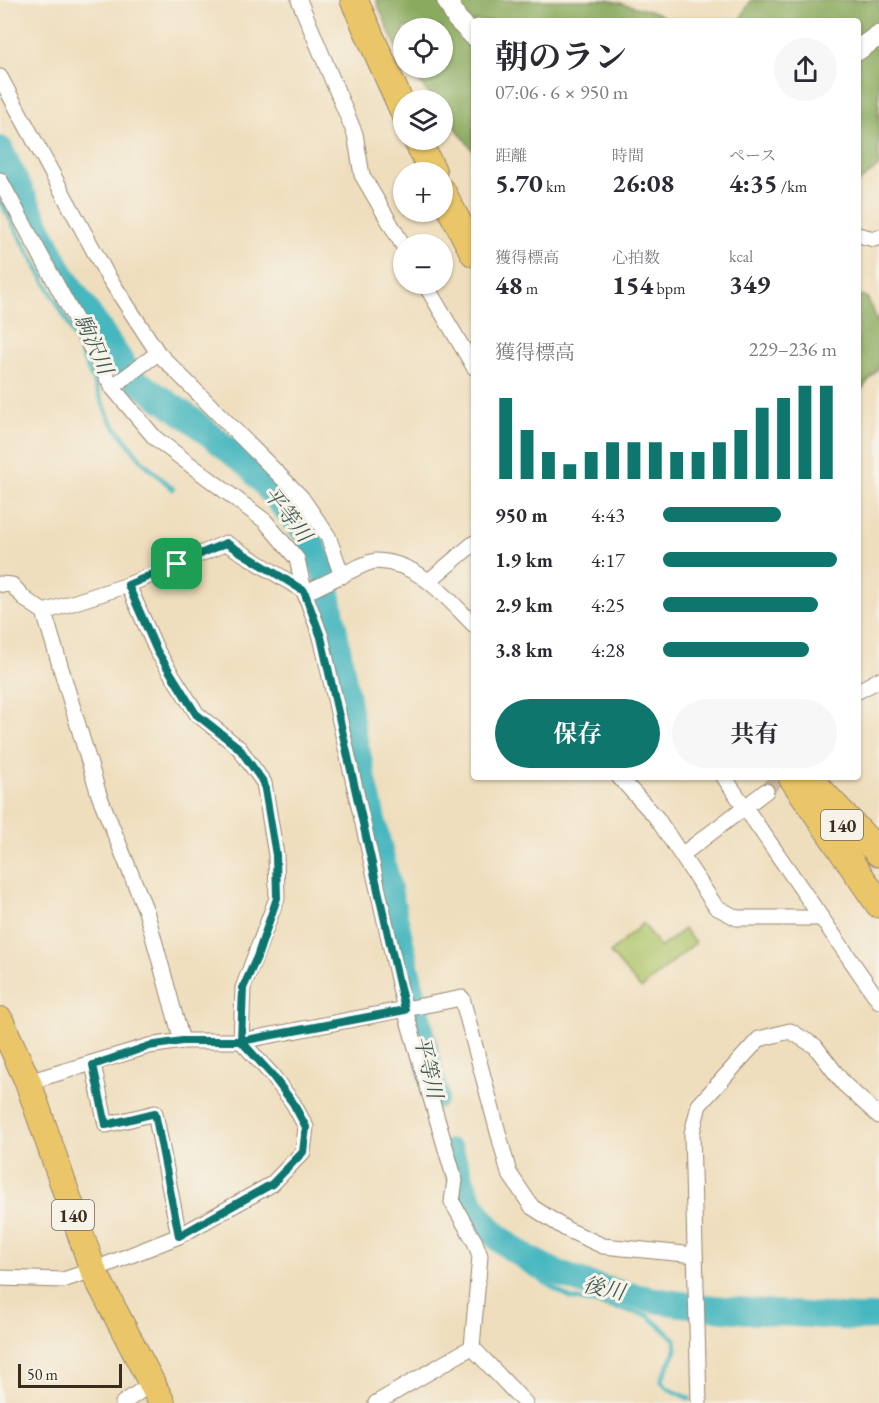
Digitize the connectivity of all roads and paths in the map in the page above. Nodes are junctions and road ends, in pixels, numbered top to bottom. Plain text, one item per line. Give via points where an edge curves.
1 (299, 0) edge
2 (347, 0) edge
3 (354, 0) edge
4 (447, 0) edge
5 (471, 33) edge
6 (879, 35) edge
7 (861, 48) edge
8 (0, 77) edge
9 (389, 82) junction
10 (393, 90) edge
11 (0, 180) edge
12 (453, 213) edge
13 (396, 234) edge
14 (861, 236) edge
15 (879, 237) edge
16 (471, 247) edge
17 (431, 294) edge
18 (158, 353) junction
19 (471, 362) edge
20 (112, 387) junction
21 (471, 546) edge
22 (342, 576) junction
23 (430, 580) junction
24 (0, 584) edge
25 (128, 585) junction
26 (308, 590) junction
27 (44, 612) junction
28 (471, 622) edge
29 (879, 680) edge
30 (861, 689) edge
31 (622, 780) edge
32 (726, 780) edge
33 (794, 780) edge
34 (808, 780) edge
35 (809, 780) edge
36 (766, 791) tunnel mouth
37 (744, 809) junction
38 (879, 853) edge
39 (683, 854) junction
40 (879, 873) edge
41 (879, 904) edge
42 (820, 918) junction
43 (879, 1001) edge
44 (405, 1010) junction
45 (0, 1020) edge
46 (182, 1041) junction
47 (241, 1041) junction
48 (6, 1043) edge
49 (93, 1065) junction
50 (28, 1082) junction
51 (879, 1116) edge
52 (179, 1236) junction
53 (695, 1262) junction
54 (93, 1270) junction
55 (0, 1278) edge
56 (472, 1347) junction
57 (157, 1393) edge
58 (123, 1403) edge
59 (376, 1403) edge
60 (525, 1403) edge
61 (699, 1403) edge

1 - 13 street via 355,134 362,175
2 - 9 highway
3 - 9 highway
4 - 5 street
6 - 7 street
8 - 18 street via 107,275
9 - 10 highway
11 - 20 street
12 - 16 highway
14 - 15 street
17 - 19 street
18 - 20 street
18 - 22 street via 301,497 328,536
20 - 26 street via 155,438 265,520 297,559
21 - 23 street
22 - 23 street via 375,560 406,568
22 - 26 street
23 - 28 street
24 - 27 street via 12,585
25 - 26 street via 226,543
25 - 27 street
25 - 47 street via 157,651 196,714 239,748 264,783 276,855 277,898 243,988
26 - 44 street
27 - 46 street via 99,795 146,911
29 - 30 street
31 - 39 street
32 - 37 street
33 - 41 highway
34 - 40 highway, 140
35 - 38 highway
36 - 37 street
37 - 39 street
37 - 42 street
39 - 42 street via 716,907 737,918
42 - 43 street
44 - 47 street
44 - 53 street via 462,998 509,1173 532,1207 603,1246
44 - 56 street via 455,1180 452,1202 480,1256
45 - 48 highway, 140
46 - 47 street
46 - 49 street via 149,1046
47 - 52 street via 293,1103 306,1127 303,1152 272,1184
48 - 50 highway, 140
49 - 50 street
49 - 52 street via 106,1125 155,1113
50 - 54 highway, 140
51 - 53 street via 844,1084 804,1037 790,1031 759,1039 699,1105 693,1123
52 - 54 street
53 - 61 street
54 - 55 street via 63,1280
54 - 57 highway, 140
56 - 59 street
56 - 60 street
57 - 58 street

